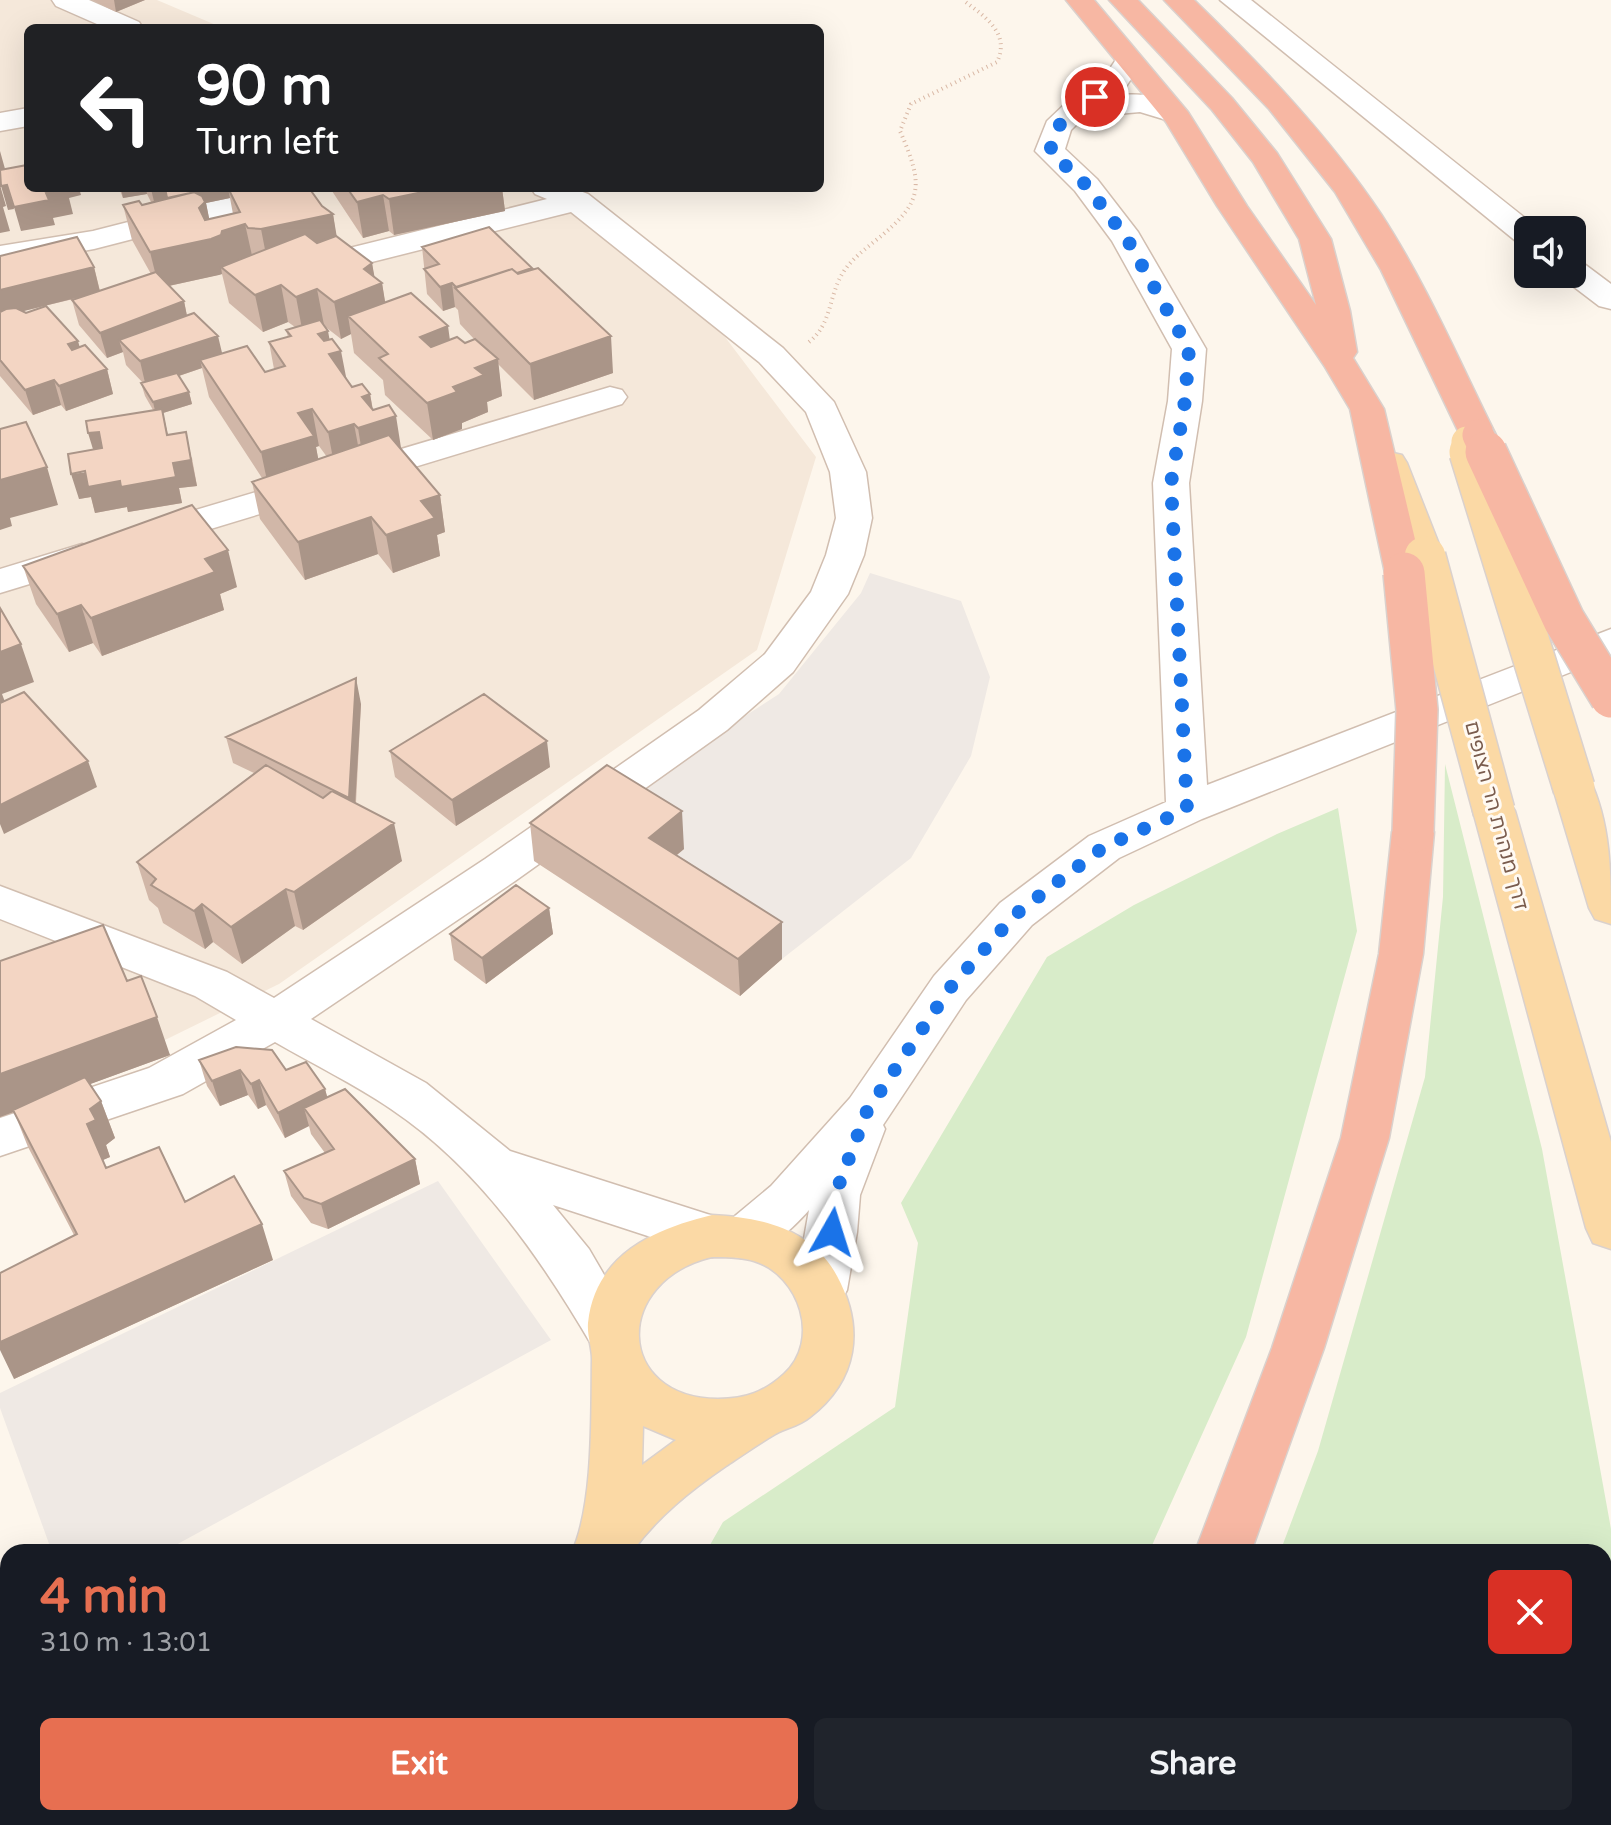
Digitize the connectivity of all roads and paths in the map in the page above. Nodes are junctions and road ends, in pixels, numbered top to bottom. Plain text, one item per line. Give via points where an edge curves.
1 (66, 0) edge
2 (963, 0) edge
3 (1080, 0) edge
4 (1104, 0) edge
5 (1123, 0) edge
6 (1178, 0) edge
7 (1234, 0) edge
8 (120, 24) edge
9 (1129, 61) junction
10 (1076, 109) junction
11 (1173, 113) junction
12 (24, 118) edge
13 (0, 122) edge
14 (281, 192) edge
15 (562, 195) edge
16 (1514, 224) edge
17 (0, 256) edge
18 (320, 265) edge
19 (1586, 280) edge
20 (1611, 299) edge
21 (1437, 350) joint
22 (771, 355) junction
23 (1342, 367) junction
24 (610, 397) dead end
25 (1472, 435) junction
26 (1518, 523) junction
27 (1414, 565) junction
28 (0, 581) edge
29 (1611, 642) edge
30 (1611, 651) edge
31 (1611, 697) edge
32 (1187, 809) junction
33 (0, 902) edge
34 (1611, 908) edge
35 (275, 1020) junction
36 (867, 1111) junction
37 (0, 1137) edge
38 (493, 1166) junction
39 (1611, 1228) edge
40 (728, 1237) junction
41 (821, 1290) junction
42 (615, 1347) junction
43 (758, 1418) junction
44 (603, 1544) edge
45 (606, 1544) edge
46 (1226, 1544) edge

1 - 8 street
2 - 22 path via 1003,38 1004,53 997,62 911,104 900,131 919,178 916,198 842,274 827,323 812,340
3 - 9 highway
4 - 23 highway via 1238,164 1307,284
5 - 23 highway via 1222,104 1266,159 1315,239
6 - 21 highway via 1240,59 1366,216
7 - 16 street
9 - 10 street via 1113,85
9 - 11 highway
10 - 11 street via 1160,105
10 - 32 street via 1057,127 1050,151 1086,185 1127,239 1189,349 1171,483
11 - 23 highway
12 - 13 street
14 - 17 street via 94,240
15 - 18 street
15 - 22 street
19 - 20 street
21 - 25 main road
22 - 35 street via 822,409 848,472 854,518 829,594 779,663 713,720
23 - 27 highway via 1367,409
24 - 28 street
25 - 26 highway, bridge
25 - 34 main road, bridge
26 - 30 highway, bridge
26 - 31 highway, bridge via 1564,620
27 - 39 main road, דרך מנהרת הר הצופים, bridge via 1494,811
27 - 46 highway, bridge via 1413,832 1401,954 1365,1138 1298,1348
29 - 32 street
32 - 36 street via 1104,847 1016,914 950,988
33 - 35 street via 211,984
35 - 37 street via 166,1081
35 - 38 street via 409,1096
36 - 40 street via 788,1200
36 - 41 street via 835,1195
38 - 40 street
38 - 42 street via 571,1264
40 - 41 main road via 775,1247 802,1266
40 - 42 main road via 680,1243 652,1258 630,1280 617,1305
41 - 43 main road via 830,1319 828,1350 813,1378 790,1402
42 - 43 main road via 632,1387 666,1412 722,1424
42 - 44 main road via 615,1470
43 - 45 main road via 701,1451 660,1483

